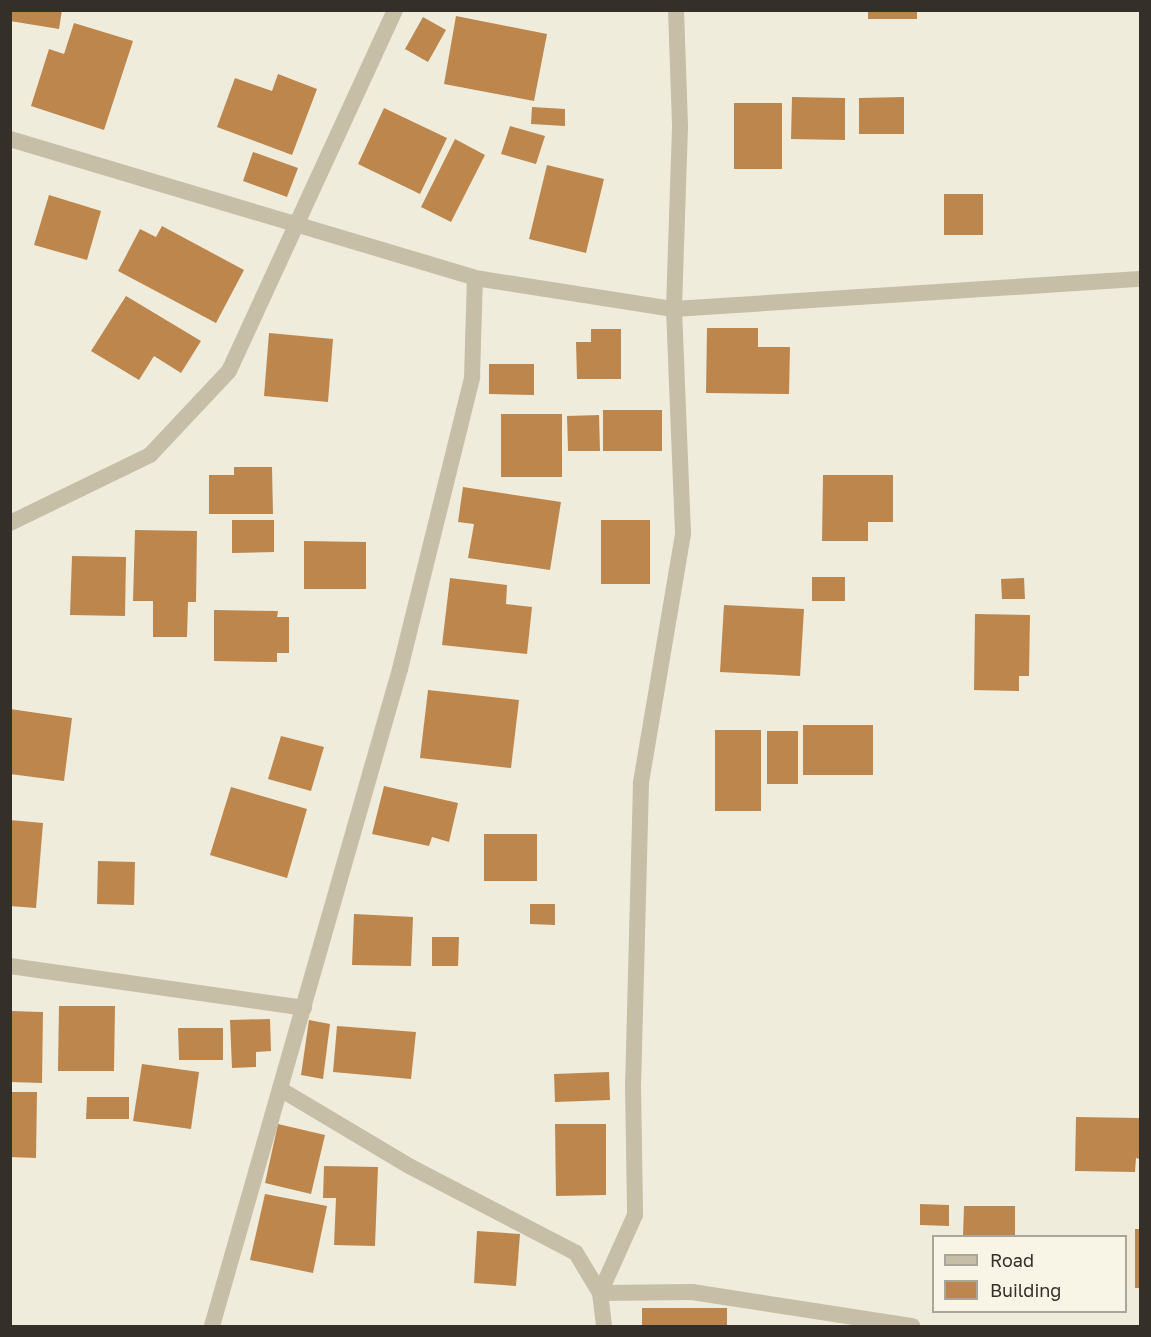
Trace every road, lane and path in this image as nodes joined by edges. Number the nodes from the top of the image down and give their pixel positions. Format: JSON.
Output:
{"nodes":[{"id":1,"x":395,"y":10,"type":"edge"},
{"id":2,"x":676,"y":10,"type":"edge"},
{"id":3,"x":10,"y":139,"type":"edge"},
{"id":4,"x":294,"y":224,"type":"junction"},
{"id":5,"x":475,"y":278,"type":"junction"},
{"id":6,"x":1140,"y":279,"type":"edge"},
{"id":7,"x":674,"y":309,"type":"junction"},
{"id":8,"x":10,"y":523,"type":"edge"},
{"id":9,"x":10,"y":966,"type":"edge"},
{"id":10,"x":303,"y":1008,"type":"junction"},
{"id":11,"x":280,"y":1089,"type":"junction"},
{"id":12,"x":600,"y":1293,"type":"junction"},
{"id":13,"x":212,"y":1326,"type":"edge"},
{"id":14,"x":604,"y":1326,"type":"edge"},
{"id":15,"x":912,"y":1326,"type":"edge"}],
"edges":[{"from":1,"to":4,"type":"street"},
{"from":2,"to":7,"type":"street"},
{"from":3,"to":4,"type":"street"},
{"from":4,"to":5,"type":"street"},
{"from":4,"to":8,"type":"street"},
{"from":5,"to":7,"type":"street"},
{"from":5,"to":10,"type":"street"},
{"from":6,"to":7,"type":"street"},
{"from":7,"to":12,"type":"street"},
{"from":9,"to":10,"type":"street"},
{"from":10,"to":11,"type":"street"},
{"from":11,"to":12,"type":"street"},
{"from":11,"to":13,"type":"street"},
{"from":12,"to":14,"type":"street"},
{"from":12,"to":15,"type":"street"}]}
